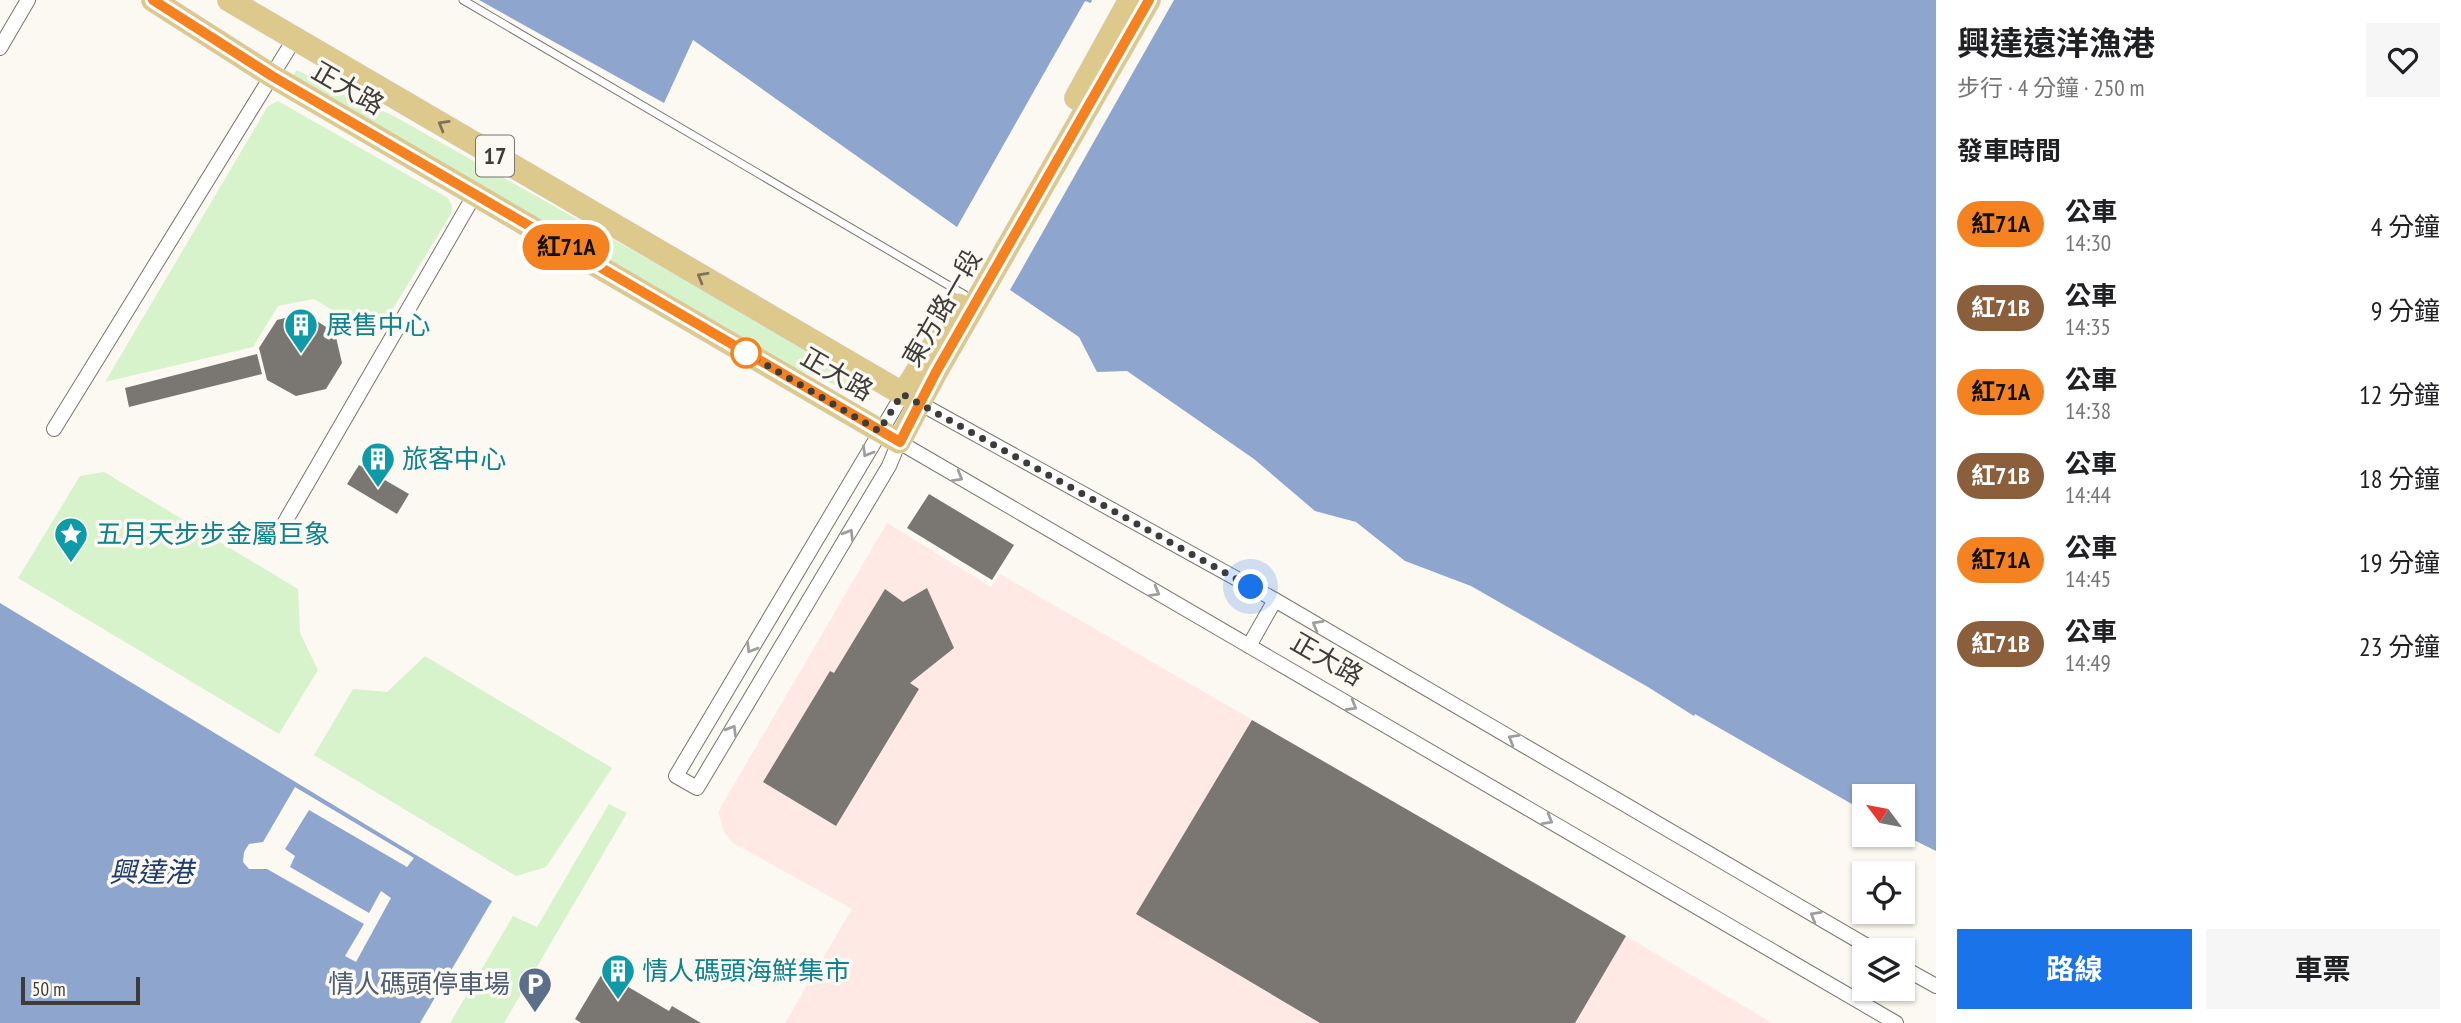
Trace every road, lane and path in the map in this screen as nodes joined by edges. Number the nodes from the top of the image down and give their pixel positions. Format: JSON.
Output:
{"nodes":[{"id":1,"x":28,"y":0,"type":"edge"},
{"id":2,"x":153,"y":0,"type":"edge"},
{"id":3,"x":229,"y":0,"type":"edge"},
{"id":4,"x":463,"y":0,"type":"edge"},
{"id":5,"x":1130,"y":0,"type":"edge"},
{"id":6,"x":1149,"y":0,"type":"edge"},
{"id":7,"x":295,"y":38,"type":"junction"},
{"id":8,"x":0,"y":48,"type":"edge"},
{"id":9,"x":272,"y":76,"type":"junction"},
{"id":10,"x":475,"y":194,"type":"junction"},
{"id":11,"x":965,"y":295,"type":"junction"},
{"id":12,"x":911,"y":399,"type":"junction"},
{"id":13,"x":54,"y":429,"type":"dead end"},
{"id":14,"x":879,"y":431,"type":"junction"},
{"id":15,"x":900,"y":442,"type":"junction"},
{"id":16,"x":278,"y":534,"type":"dead end"},
{"id":17,"x":1275,"y":600,"type":"junction"},
{"id":18,"x":1249,"y":646,"type":"junction"},
{"id":19,"x":1853,"y":938,"type":"edge"},
{"id":20,"x":1915,"y":974,"type":"edge"},
{"id":21,"x":1936,"y":986,"type":"edge"},
{"id":22,"x":1896,"y":1023,"type":"edge"}],
"edges":[{"from":1,"to":8,"type":"street"},
{"from":2,"to":9,"type":"main road","name":"正大路","number":"17"},
{"from":3,"to":7,"type":"main road","name":"正大路","number":"17"},
{"from":4,"to":11,"type":"lane"},
{"from":5,"to":11,"type":"main road","name":"東方路一段"},
{"from":6,"to":12,"type":"main road","name":"東方路一段"},
{"from":7,"to":9,"type":"street"},
{"from":12,"to":7,"type":"main road","name":"正大路","number":"17","one_way":true},
{"from":9,"to":10,"type":"main road","name":"正大路","number":"17"},
{"from":9,"to":13,"type":"street"},
{"from":10,"to":14,"type":"main road","name":"正大路","number":"17"},
{"from":10,"to":16,"type":"street"},
{"from":11,"to":12,"type":"main road","name":"東方路一段"},
{"from":12,"to":14,"type":"street","name":"東方路一段"},
{"from":12,"to":15,"type":"main road","name":"東方路一段"},
{"from":12,"to":17,"type":"street","name":"正大路"},
{"from":14,"to":15,"type":"main road","name":"正大路","number":"17"},
{"from":14,"to":15,"type":"street","name":"東方路一段","one_way":true},
{"from":15,"to":18,"type":"street","name":"正大路","one_way":true},
{"from":17,"to":18,"type":"street"},
{"from":19,"to":17,"type":"street","name":"正大路","one_way":true},
{"from":18,"to":22,"type":"street","name":"正大路","one_way":true},
{"from":20,"to":21,"type":"street"}]}
